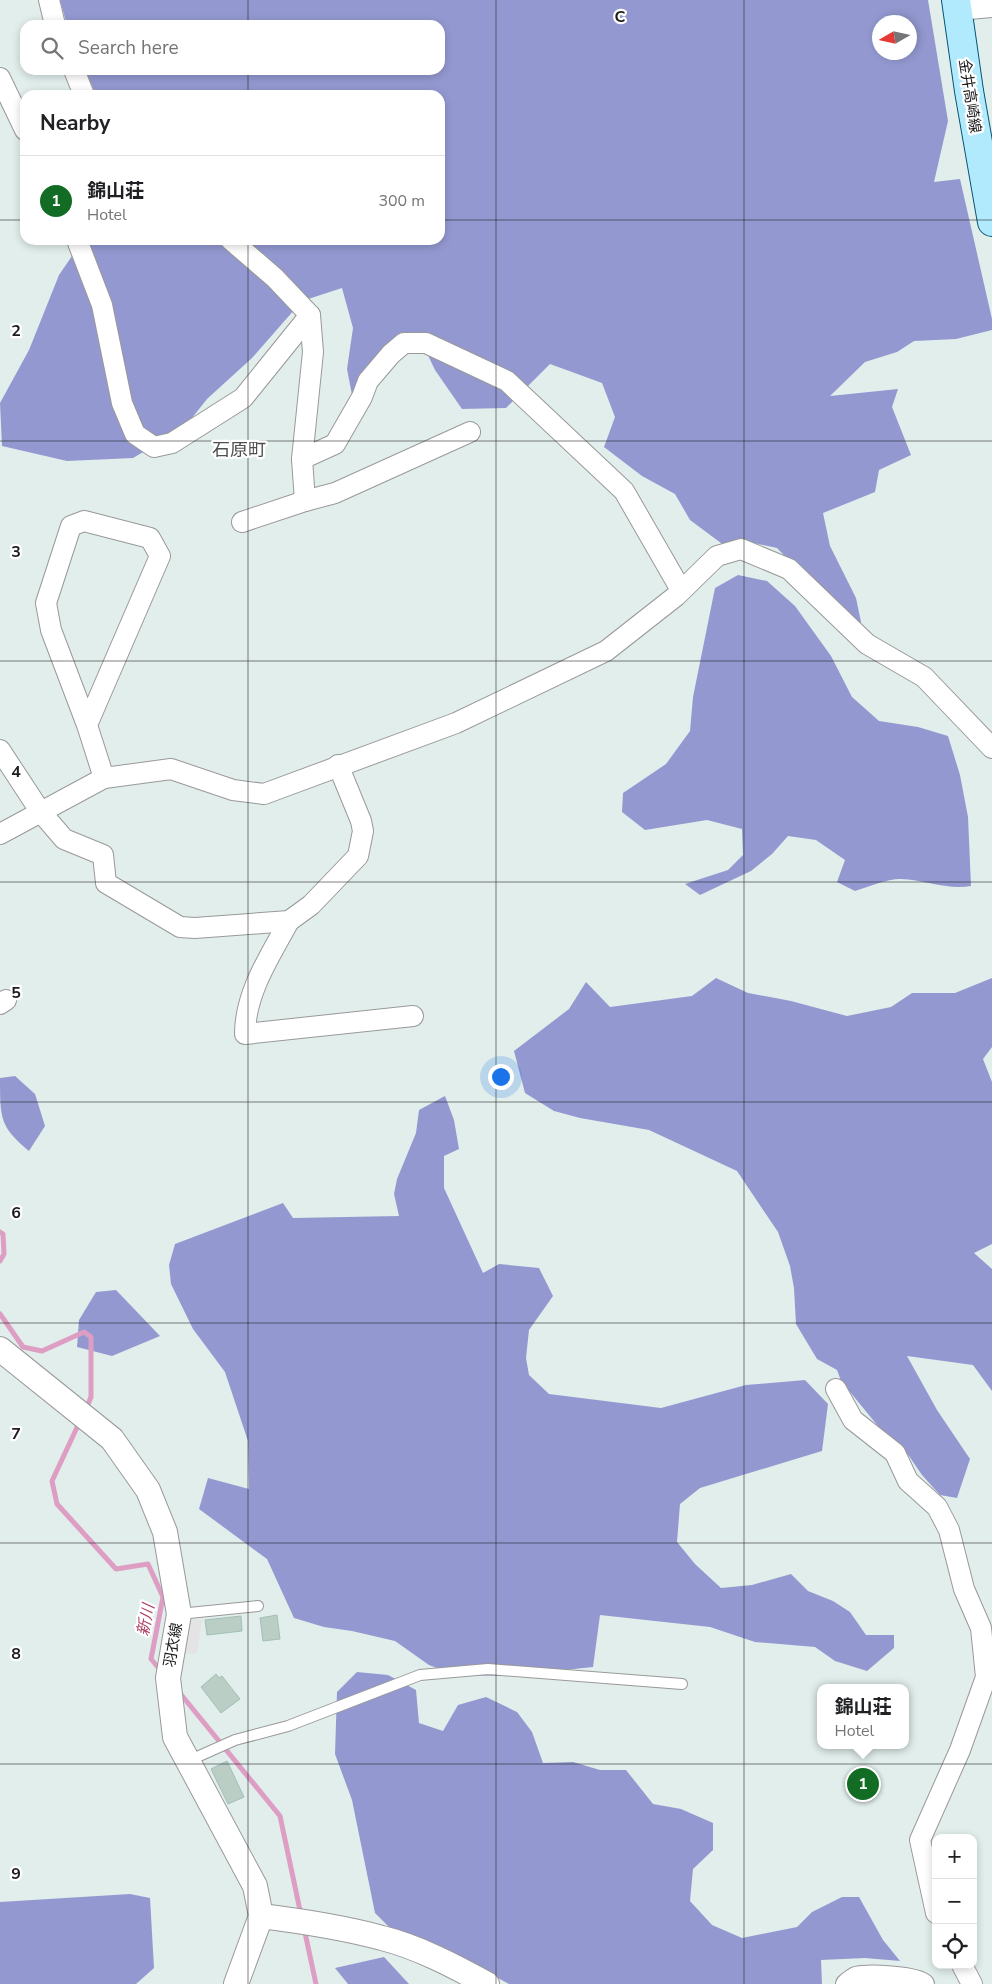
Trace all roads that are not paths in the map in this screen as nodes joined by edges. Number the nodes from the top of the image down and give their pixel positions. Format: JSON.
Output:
{"nodes":[{"id":1,"x":49,"y":0,"type":"edge"},
{"id":2,"x":957,"y":5,"type":"edge"},
{"id":3,"x":992,"y":7,"type":"edge"},
{"id":4,"x":54,"y":20,"type":"edge"},
{"id":5,"x":76,"y":75,"type":"edge"},
{"id":6,"x":0,"y":78,"type":"edge"},
{"id":7,"x":82,"y":90,"type":"edge"},
{"id":8,"x":20,"y":120,"type":"edge"},
{"id":9,"x":992,"y":222,"type":"edge"},
{"id":10,"x":78,"y":245,"type":"edge"},
{"id":11,"x":237,"y":245,"type":"edge"},
{"id":12,"x":310,"y":314,"type":"junction"},
{"id":13,"x":470,"y":432,"type":"dead end"},
{"id":14,"x":302,"y":459,"type":"junction"},
{"id":15,"x":305,"y":502,"type":"junction"},
{"id":16,"x":242,"y":522,"type":"dead end"},
{"id":17,"x":681,"y":590,"type":"junction"},
{"id":18,"x":87,"y":724,"type":"junction"},
{"id":19,"x":992,"y":748,"type":"edge"},
{"id":20,"x":0,"y":750,"type":"edge"},
{"id":21,"x":338,"y":765,"type":"junction"},
{"id":22,"x":104,"y":778,"type":"junction"},
{"id":23,"x":40,"y":811,"type":"junction"},
{"id":24,"x":0,"y":834,"type":"edge"},
{"id":25,"x":289,"y":921,"type":"junction"},
{"id":26,"x":413,"y":1016,"type":"dead end"},
{"id":27,"x":0,"y":1349,"type":"edge"},
{"id":28,"x":836,"y":1389,"type":"dead end"},
{"id":29,"x":258,"y":1606,"type":"dead end"},
{"id":30,"x":179,"y":1614,"type":"junction"},
{"id":31,"x":682,"y":1684,"type":"dead end"},
{"id":32,"x":198,"y":1756,"type":"junction"},
{"id":33,"x":932,"y":1895,"type":"edge"},
{"id":34,"x":260,"y":1916,"type":"junction"},
{"id":35,"x":964,"y":1969,"type":"edge"},
{"id":36,"x":236,"y":1984,"type":"edge"},
{"id":37,"x":488,"y":1984,"type":"edge"},
{"id":38,"x":846,"y":1984,"type":"edge"},
{"id":39,"x":924,"y":1984,"type":"edge"},
{"id":40,"x":972,"y":1984,"type":"edge"}],
"edges":[{"from":1,"to":4,"type":"street"},
{"from":2,"to":3,"type":"street"},
{"from":2,"to":9,"type":"main road","name":"金井高崎線"},
{"from":5,"to":7,"type":"street"},
{"from":6,"to":8,"type":"street"},
{"from":10,"to":12,"type":"street"},
{"from":11,"to":12,"type":"street"},
{"from":12,"to":14,"type":"street"},
{"from":13,"to":15,"type":"street"},
{"from":14,"to":15,"type":"street"},
{"from":14,"to":17,"type":"street"},
{"from":15,"to":16,"type":"street"},
{"from":17,"to":19,"type":"street"},
{"from":17,"to":21,"type":"street"},
{"from":18,"to":18,"type":"street"},
{"from":18,"to":22,"type":"street"},
{"from":20,"to":23,"type":"street"},
{"from":21,"to":22,"type":"street"},
{"from":21,"to":25,"type":"street"},
{"from":22,"to":23,"type":"street"},
{"from":23,"to":24,"type":"street"},
{"from":23,"to":25,"type":"street"},
{"from":25,"to":26,"type":"street"},
{"from":27,"to":30,"type":"street","name":"羽衣線"},
{"from":28,"to":33,"type":"street"},
{"from":29,"to":30,"type":"lane"},
{"from":30,"to":32,"type":"street","name":"羽衣線"},
{"from":31,"to":32,"type":"lane"},
{"from":32,"to":34,"type":"street","name":"羽衣線"},
{"from":34,"to":36,"type":"street","name":"羽衣線"},
{"from":34,"to":37,"type":"street"},
{"from":35,"to":40,"type":"street"},
{"from":38,"to":39,"type":"street"}]}
